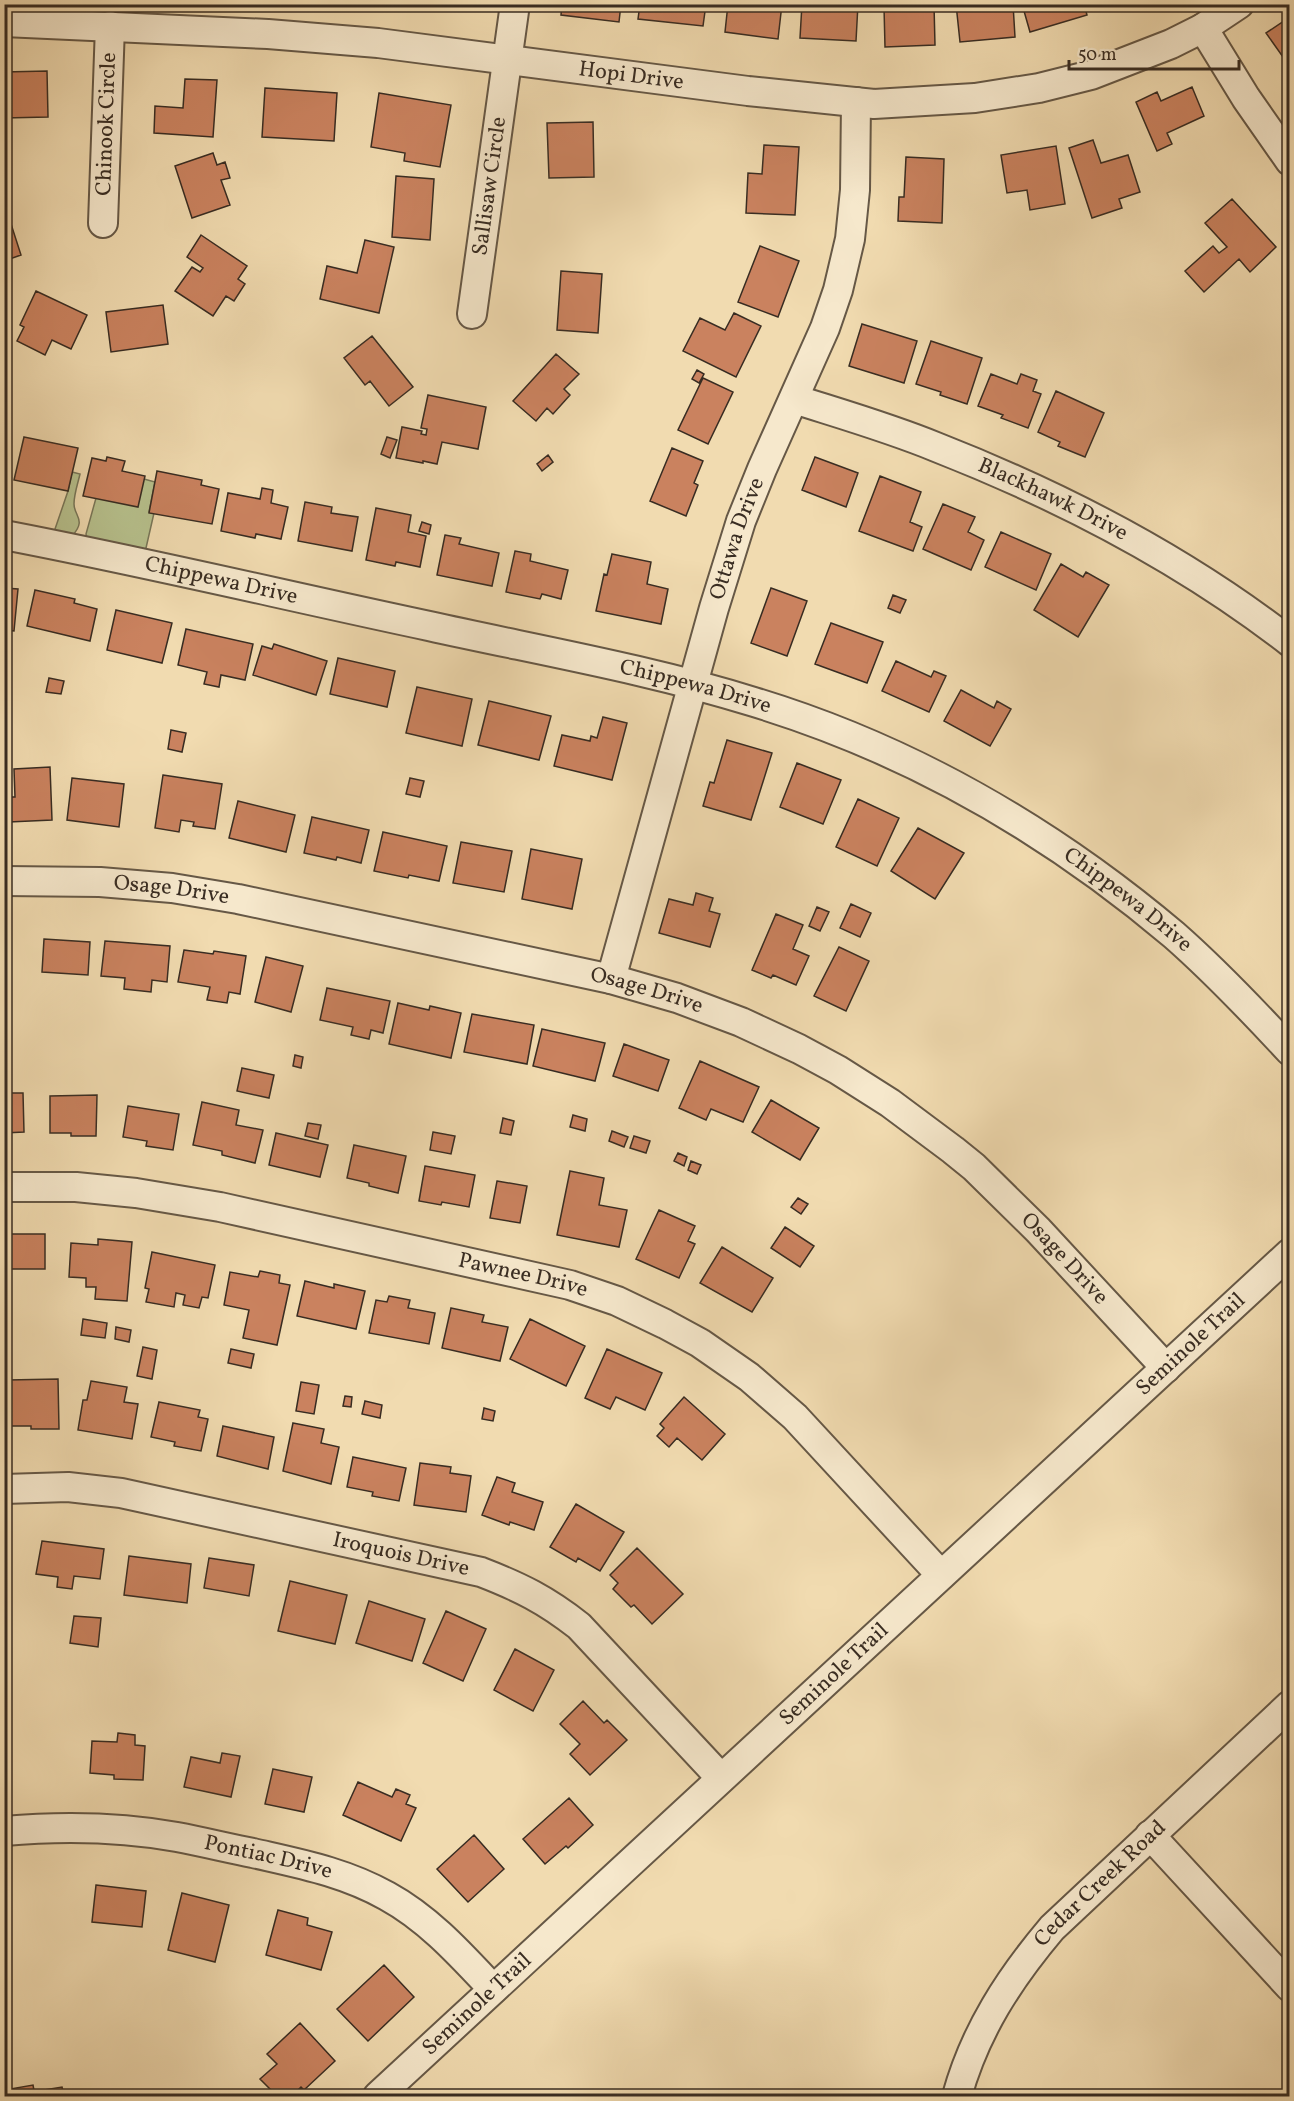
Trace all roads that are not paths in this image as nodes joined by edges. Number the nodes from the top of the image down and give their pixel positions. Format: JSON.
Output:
{"nodes":[{"id":1,"x":515,"y":4,"type":"edge"},
{"id":2,"x":1239,"y":4,"type":"edge"},
{"id":3,"x":4,"y":22,"type":"edge"},
{"id":4,"x":110,"y":26,"type":"junction"},
{"id":5,"x":1203,"y":28,"type":"junction"},
{"id":6,"x":507,"y":59,"type":"junction"},
{"id":7,"x":856,"y":102,"type":"junction"},
{"id":8,"x":1290,"y":161,"type":"edge"},
{"id":9,"x":103,"y":223,"type":"dead end"},
{"id":10,"x":472,"y":314,"type":"dead end"},
{"id":11,"x":794,"y":399,"type":"junction"},
{"id":12,"x":4,"y":535,"type":"edge"},
{"id":13,"x":1290,"y":642,"type":"edge"},
{"id":14,"x":692,"y":686,"type":"junction"},
{"id":15,"x":4,"y":881,"type":"edge"},
{"id":16,"x":611,"y":979,"type":"junction"},
{"id":17,"x":1290,"y":1051,"type":"edge"},
{"id":18,"x":4,"y":1187,"type":"edge"},
{"id":19,"x":1290,"y":1253,"type":"edge"},
{"id":20,"x":1166,"y":1368,"type":"junction"},
{"id":21,"x":4,"y":1489,"type":"edge"},
{"id":22,"x":941,"y":1575,"type":"junction"},
{"id":23,"x":1290,"y":1705,"type":"edge"},
{"id":24,"x":721,"y":1779,"type":"junction"},
{"id":25,"x":4,"y":1830,"type":"edge"},
{"id":26,"x":1150,"y":1835,"type":"junction"},
{"id":27,"x":1290,"y":1987,"type":"edge"},
{"id":28,"x":494,"y":1989,"type":"junction"},
{"id":29,"x":378,"y":2097,"type":"edge"},
{"id":30,"x":957,"y":2097,"type":"edge"}],
"edges":[{"from":1,"to":6,"type":"street","name":"Sallisaw Circle"},
{"from":2,"to":5,"type":"street","name":"Hopi Drive"},
{"from":3,"to":4,"type":"street","name":"Hopi Drive"},
{"from":4,"to":6,"type":"street","name":"Hopi Drive"},
{"from":4,"to":9,"type":"street","name":"Chinook Circle"},
{"from":5,"to":7,"type":"street","name":"Hopi Drive"},
{"from":5,"to":8,"type":"street"},
{"from":6,"to":7,"type":"street","name":"Hopi Drive"},
{"from":6,"to":10,"type":"street","name":"Sallisaw Circle"},
{"from":7,"to":11,"type":"street","name":"Ottawa Drive"},
{"from":11,"to":13,"type":"street","name":"Blackhawk Drive"},
{"from":11,"to":14,"type":"street","name":"Ottawa Drive"},
{"from":12,"to":14,"type":"street","name":"Chippewa Drive"},
{"from":14,"to":16,"type":"street","name":"Ottawa Drive"},
{"from":14,"to":17,"type":"street","name":"Chippewa Drive"},
{"from":15,"to":16,"type":"street","name":"Osage Drive"},
{"from":16,"to":20,"type":"street","name":"Osage Drive"},
{"from":18,"to":22,"type":"street","name":"Pawnee Drive"},
{"from":19,"to":20,"type":"street","name":"Seminole Trail"},
{"from":20,"to":22,"type":"street","name":"Seminole Trail"},
{"from":21,"to":24,"type":"street","name":"Iroquois Drive"},
{"from":22,"to":24,"type":"street","name":"Seminole Trail"},
{"from":23,"to":26,"type":"street","name":"Cedar Creek Road"},
{"from":24,"to":28,"type":"street","name":"Seminole Trail"},
{"from":25,"to":28,"type":"street","name":"Pontiac Drive"},
{"from":26,"to":27,"type":"street"},
{"from":26,"to":30,"type":"street","name":"Cedar Creek Road"},
{"from":28,"to":29,"type":"street","name":"Seminole Trail"}]}
